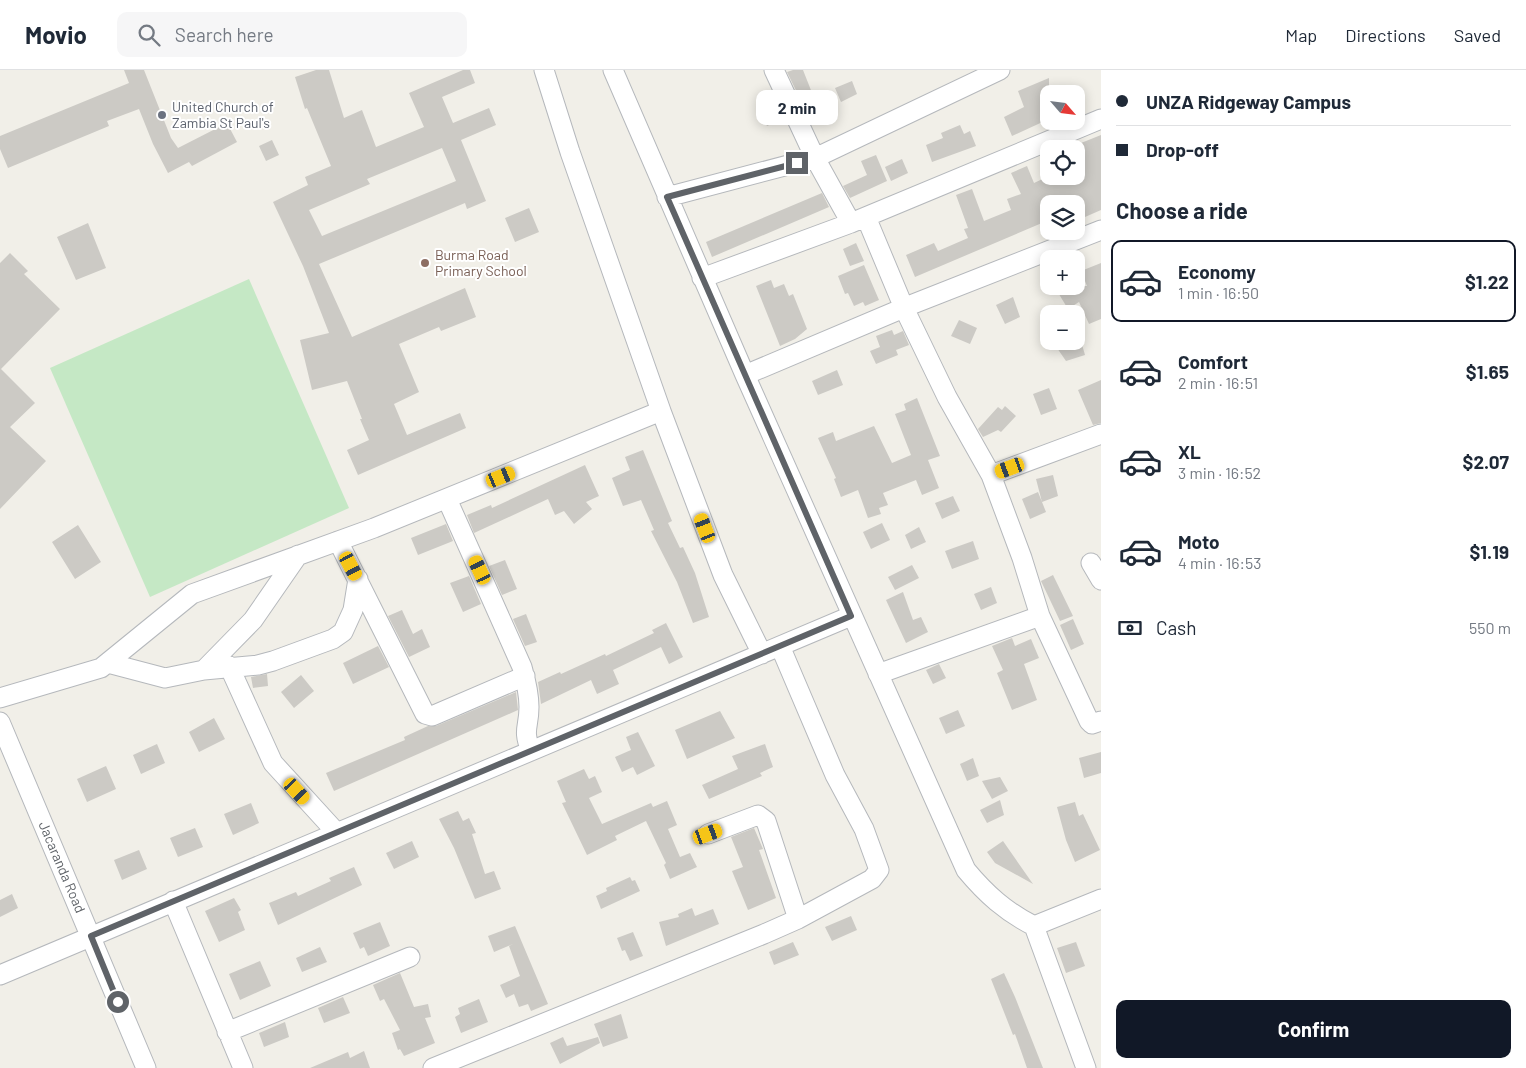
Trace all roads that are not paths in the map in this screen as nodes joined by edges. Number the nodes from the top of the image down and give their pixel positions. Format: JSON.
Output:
{"nodes":[{"id":1,"x":544,"y":70,"type":"edge"},
{"id":2,"x":613,"y":70,"type":"edge"},
{"id":3,"x":774,"y":70,"type":"edge"},
{"id":4,"x":1000,"y":70,"type":"edge"},
{"id":5,"x":1101,"y":119,"type":"edge"},
{"id":6,"x":815,"y":158,"type":"junction"},
{"id":7,"x":667,"y":197,"type":"junction"},
{"id":8,"x":859,"y":220,"type":"junction"},
{"id":9,"x":1101,"y":230,"type":"edge"},
{"id":10,"x":702,"y":278,"type":"junction"},
{"id":11,"x":904,"y":308,"type":"junction"},
{"id":12,"x":745,"y":375,"type":"junction"},
{"id":13,"x":662,"y":411,"type":"junction"},
{"id":14,"x":1101,"y":434,"type":"edge"},
{"id":15,"x":991,"y":475,"type":"junction"},
{"id":16,"x":447,"y":500,"type":"junction"},
{"id":17,"x":338,"y":542,"type":"junction"},
{"id":18,"x":298,"y":556,"type":"junction"},
{"id":19,"x":1091,"y":563,"type":"dead end"},
{"id":20,"x":358,"y":579,"type":"junction"},
{"id":21,"x":1101,"y":580,"type":"edge"},
{"id":22,"x":851,"y":616,"type":"junction"},
{"id":23,"x":1040,"y":616,"type":"junction"},
{"id":24,"x":780,"y":646,"type":"junction"},
{"id":25,"x":762,"y":654,"type":"junction"},
{"id":26,"x":108,"y":664,"type":"junction"},
{"id":27,"x":229,"y":666,"type":"junction"},
{"id":28,"x":204,"y":670,"type":"junction"},
{"id":29,"x":878,"y":674,"type":"junction"},
{"id":30,"x":525,"y":676,"type":"junction"},
{"id":31,"x":0,"y":698,"type":"edge"},
{"id":32,"x":1101,"y":721,"type":"edge"},
{"id":33,"x":2,"y":731,"type":"edge"},
{"id":34,"x":531,"y":751,"type":"junction"},
{"id":35,"x":336,"y":832,"type":"junction"},
{"id":36,"x":708,"y":834,"type":"dead end"},
{"id":37,"x":1101,"y":899,"type":"edge"},
{"id":38,"x":173,"y":901,"type":"junction"},
{"id":39,"x":798,"y":919,"type":"junction"},
{"id":40,"x":1034,"y":926,"type":"junction"},
{"id":41,"x":91,"y":936,"type":"junction"},
{"id":42,"x":410,"y":957,"type":"dead end"},
{"id":43,"x":0,"y":974,"type":"edge"},
{"id":44,"x":227,"y":1032,"type":"junction"},
{"id":45,"x":146,"y":1068,"type":"edge"},
{"id":46,"x":243,"y":1068,"type":"edge"},
{"id":47,"x":433,"y":1068,"type":"edge"},
{"id":48,"x":1086,"y":1068,"type":"edge"}],
"edges":[{"from":1,"to":13,"type":"street"},
{"from":2,"to":7,"type":"street"},
{"from":3,"to":6,"type":"street"},
{"from":4,"to":6,"type":"street"},
{"from":5,"to":8,"type":"street"},
{"from":6,"to":7,"type":"street"},
{"from":6,"to":8,"type":"street"},
{"from":7,"to":10,"type":"street"},
{"from":8,"to":10,"type":"street"},
{"from":8,"to":11,"type":"street"},
{"from":9,"to":11,"type":"street"},
{"from":10,"to":12,"type":"street"},
{"from":11,"to":12,"type":"street"},
{"from":11,"to":15,"type":"street"},
{"from":12,"to":22,"type":"street"},
{"from":13,"to":16,"type":"street"},
{"from":13,"to":25,"type":"street"},
{"from":14,"to":15,"type":"street"},
{"from":15,"to":23,"type":"street"},
{"from":16,"to":17,"type":"street"},
{"from":16,"to":30,"type":"street"},
{"from":17,"to":18,"type":"street"},
{"from":17,"to":20,"type":"street"},
{"from":18,"to":26,"type":"street"},
{"from":18,"to":28,"type":"street"},
{"from":19,"to":21,"type":"street"},
{"from":20,"to":27,"type":"street"},
{"from":20,"to":30,"type":"street"},
{"from":22,"to":24,"type":"street"},
{"from":22,"to":29,"type":"street"},
{"from":23,"to":29,"type":"street"},
{"from":23,"to":32,"type":"street"},
{"from":24,"to":25,"type":"street"},
{"from":24,"to":39,"type":"street"},
{"from":25,"to":34,"type":"street"},
{"from":26,"to":28,"type":"street"},
{"from":26,"to":31,"type":"street"},
{"from":27,"to":28,"type":"street"},
{"from":27,"to":35,"type":"street"},
{"from":29,"to":40,"type":"street"},
{"from":30,"to":34,"type":"street"},
{"from":33,"to":41,"type":"street","name":"Jacaranda Road"},
{"from":34,"to":35,"type":"street"},
{"from":35,"to":38,"type":"street"},
{"from":36,"to":39,"type":"street"},
{"from":37,"to":40,"type":"street"},
{"from":38,"to":41,"type":"street"},
{"from":38,"to":44,"type":"street"},
{"from":39,"to":47,"type":"street"},
{"from":40,"to":48,"type":"street"},
{"from":41,"to":43,"type":"street"},
{"from":41,"to":45,"type":"street","name":"Jacaranda Road"},
{"from":42,"to":44,"type":"street"},
{"from":44,"to":46,"type":"street"}]}
